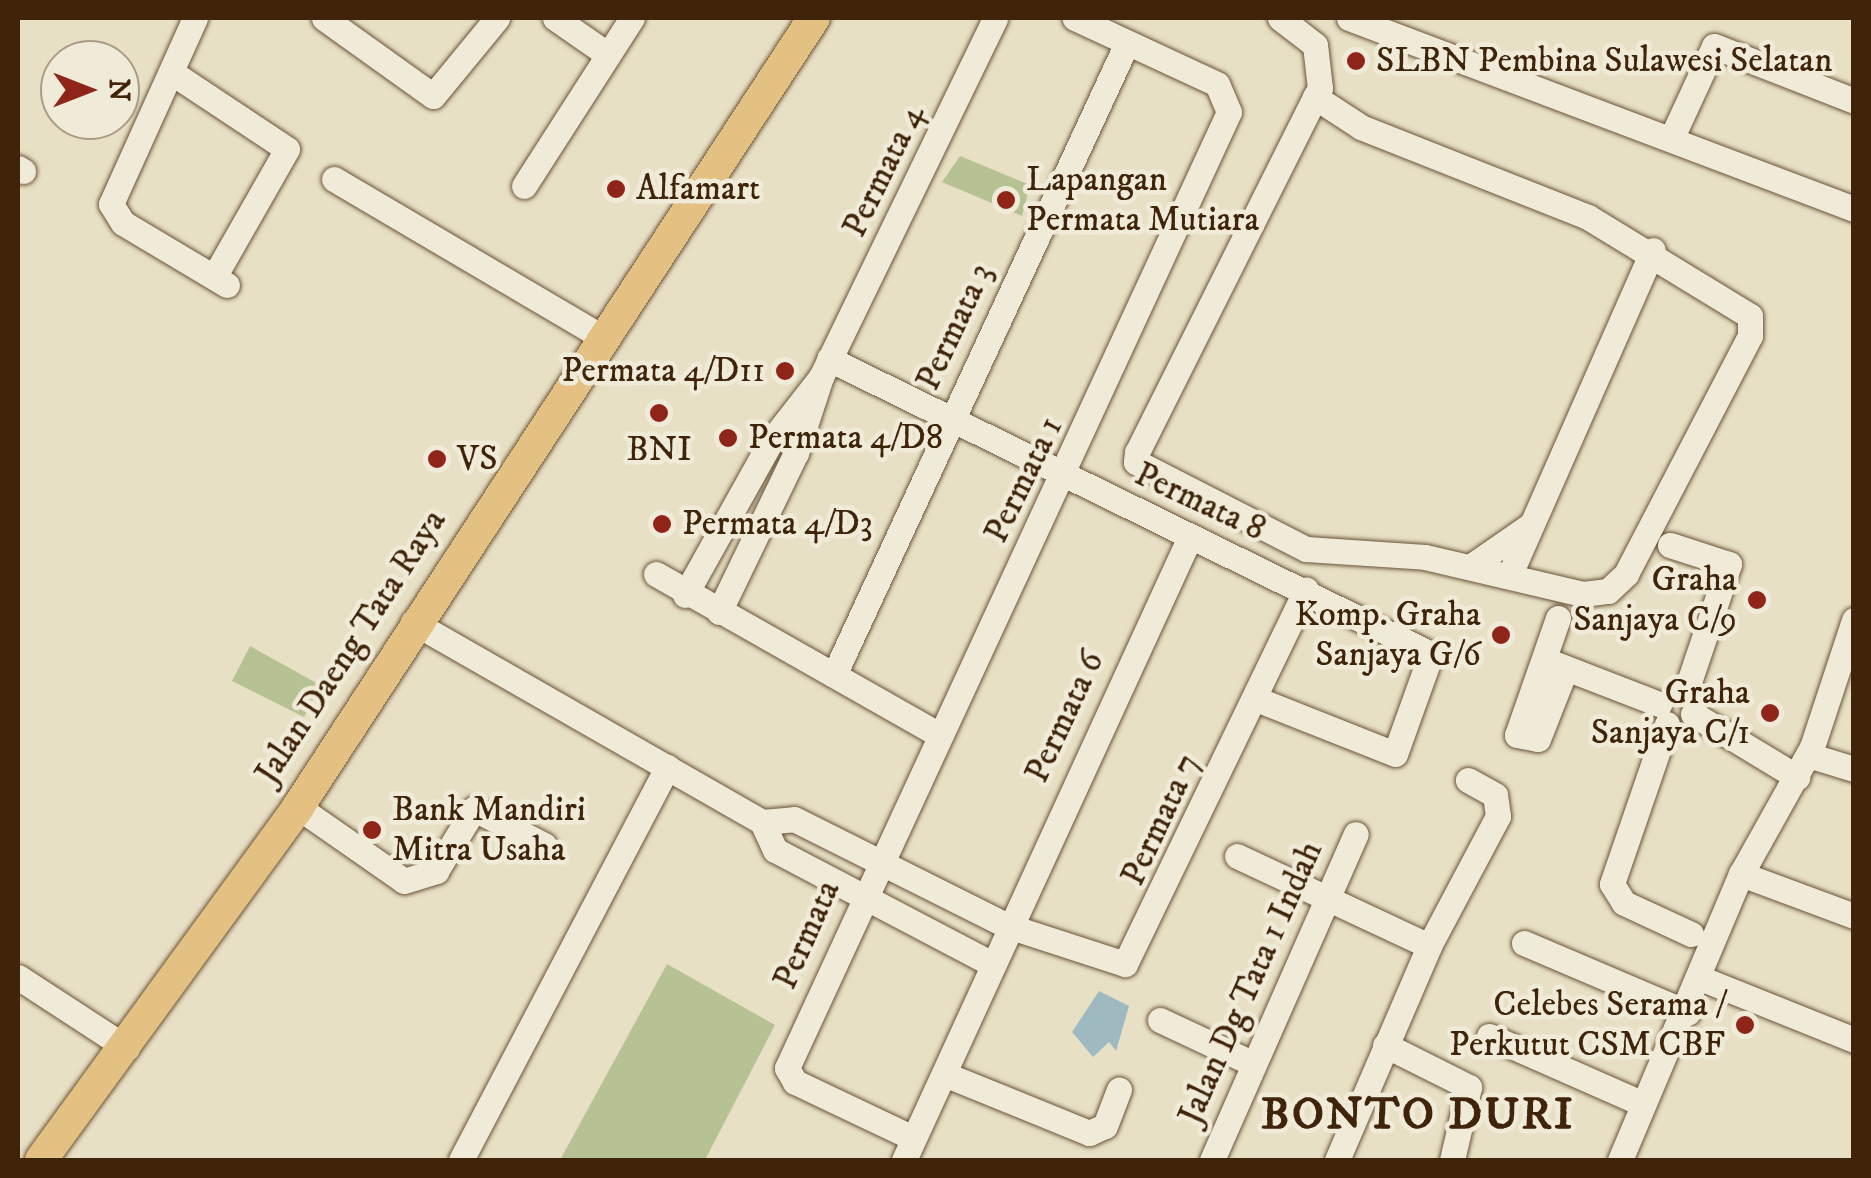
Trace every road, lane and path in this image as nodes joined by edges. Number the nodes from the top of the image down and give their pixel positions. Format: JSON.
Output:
{"nodes":[{"id":1,"x":195,"y":18,"type":"edge"},
{"id":2,"x":324,"y":18,"type":"edge"},
{"id":3,"x":497,"y":18,"type":"edge"},
{"id":4,"x":555,"y":18,"type":"edge"},
{"id":5,"x":632,"y":18,"type":"edge"},
{"id":6,"x":814,"y":18,"type":"edge"},
{"id":7,"x":995,"y":18,"type":"edge"},
{"id":8,"x":1075,"y":18,"type":"edge"},
{"id":9,"x":1280,"y":18,"type":"edge"},
{"id":10,"x":1349,"y":18,"type":"edge"},
{"id":11,"x":1127,"y":42,"type":"junction"},
{"id":12,"x":607,"y":54,"type":"junction"},
{"id":13,"x":170,"y":72,"type":"junction"},
{"id":14,"x":1316,"y":96,"type":"junction"},
{"id":15,"x":1854,"y":101,"type":"edge"},
{"id":16,"x":1672,"y":137,"type":"junction"},
{"id":17,"x":334,"y":179,"type":"dead end"},
{"id":18,"x":524,"y":186,"type":"dead end"},
{"id":19,"x":1854,"y":209,"type":"edge"},
{"id":20,"x":1652,"y":250,"type":"junction"},
{"id":21,"x":602,"y":337,"type":"junction"},
{"id":22,"x":827,"y":363,"type":"junction"},
{"id":23,"x":949,"y":423,"type":"junction"},
{"id":24,"x":1066,"y":477,"type":"junction"},
{"id":25,"x":1532,"y":524,"type":"junction"},
{"id":26,"x":1189,"y":539,"type":"junction"},
{"id":27,"x":1670,"y":545,"type":"dead end"},
{"id":28,"x":1470,"y":567,"type":"junction"},
{"id":29,"x":656,"y":574,"type":"dead end"},
{"id":30,"x":1510,"y":574,"type":"junction"},
{"id":31,"x":1306,"y":589,"type":"junction"},
{"id":32,"x":685,"y":595,"type":"junction"},
{"id":33,"x":720,"y":612,"type":"junction"},
{"id":34,"x":1558,"y":618,"type":"dead end"},
{"id":35,"x":1854,"y":620,"type":"edge"},
{"id":36,"x":412,"y":622,"type":"junction"},
{"id":37,"x":834,"y":675,"type":"junction"},
{"id":38,"x":1256,"y":699,"type":"junction"},
{"id":39,"x":1689,"y":704,"type":"junction"},
{"id":40,"x":1663,"y":714,"type":"junction"},
{"id":41,"x":939,"y":735,"type":"junction"},
{"id":42,"x":1806,"y":760,"type":"junction"},
{"id":43,"x":1846,"y":765,"type":"edge"},
{"id":44,"x":667,"y":767,"type":"junction"},
{"id":45,"x":1468,"y":780,"type":"dead end"},
{"id":46,"x":298,"y":806,"type":"junction"},
{"id":47,"x":762,"y":822,"type":"junction"},
{"id":48,"x":1356,"y":834,"type":"dead end"},
{"id":49,"x":544,"y":845,"type":"dead end"},
{"id":50,"x":1237,"y":856,"type":"dead end"},
{"id":51,"x":878,"y":864,"type":"junction"},
{"id":52,"x":1741,"y":874,"type":"junction"},
{"id":53,"x":1321,"y":896,"type":"junction"},
{"id":54,"x":861,"y":897,"type":"junction"},
{"id":55,"x":1854,"y":916,"type":"edge"},
{"id":56,"x":1008,"y":926,"type":"junction"},
{"id":57,"x":1691,"y":934,"type":"dead end"},
{"id":58,"x":1524,"y":943,"type":"dead end"},
{"id":59,"x":1429,"y":946,"type":"junction"},
{"id":60,"x":992,"y":964,"type":"junction"},
{"id":61,"x":18,"y":976,"type":"edge"},
{"id":62,"x":1700,"y":978,"type":"junction"},
{"id":63,"x":1688,"y":1013,"type":"junction"},
{"id":64,"x":1160,"y":1020,"type":"dead end"},
{"id":65,"x":1488,"y":1036,"type":"dead end"},
{"id":66,"x":1854,"y":1040,"type":"edge"},
{"id":67,"x":1385,"y":1045,"type":"junction"},
{"id":68,"x":127,"y":1048,"type":"junction"},
{"id":69,"x":1252,"y":1063,"type":"junction"},
{"id":70,"x":944,"y":1074,"type":"junction"},
{"id":71,"x":1119,"y":1090,"type":"dead end"},
{"id":72,"x":1643,"y":1104,"type":"junction"},
{"id":73,"x":908,"y":1149,"type":"edge"},
{"id":74,"x":41,"y":1160,"type":"edge"},
{"id":75,"x":461,"y":1160,"type":"edge"},
{"id":76,"x":1212,"y":1160,"type":"edge"},
{"id":77,"x":1337,"y":1160,"type":"edge"},
{"id":78,"x":1452,"y":1160,"type":"edge"},
{"id":79,"x":1620,"y":1160,"type":"edge"}],
"edges":[{"from":1,"to":13,"type":"street"},
{"from":2,"to":3,"type":"street"},
{"from":4,"to":12,"type":"street"},
{"from":5,"to":12,"type":"street"},
{"from":6,"to":21,"type":"main road","name":"Jalan Daeng Tata Raya"},
{"from":7,"to":22,"type":"street","name":"Permata 4"},
{"from":8,"to":11,"type":"street"},
{"from":9,"to":14,"type":"street"},
{"from":10,"to":16,"type":"street"},
{"from":11,"to":23,"type":"street","name":"Permata 3"},
{"from":11,"to":24,"type":"street","name":"Permata 1"},
{"from":12,"to":18,"type":"street"},
{"from":13,"to":13,"type":"street"},
{"from":14,"to":20,"type":"street"},
{"from":14,"to":28,"type":"street"},
{"from":15,"to":16,"type":"street"},
{"from":16,"to":19,"type":"street"},
{"from":17,"to":21,"type":"street"},
{"from":20,"to":25,"type":"street"},
{"from":20,"to":30,"type":"street"},
{"from":21,"to":36,"type":"main road","name":"Jalan Daeng Tata Raya"},
{"from":22,"to":23,"type":"street"},
{"from":22,"to":32,"type":"street"},
{"from":22,"to":33,"type":"street"},
{"from":23,"to":24,"type":"street"},
{"from":23,"to":37,"type":"street"},
{"from":24,"to":26,"type":"street","name":"Permata 8"},
{"from":24,"to":41,"type":"street","name":"Permata 1"},
{"from":25,"to":28,"type":"street"},
{"from":25,"to":30,"type":"street"},
{"from":26,"to":31,"type":"street","name":"Permata 8"},
{"from":26,"to":56,"type":"street","name":"Permata 6"},
{"from":27,"to":39,"type":"street"},
{"from":28,"to":30,"type":"street"},
{"from":29,"to":32,"type":"street"},
{"from":31,"to":38,"type":"street","name":"Permata 7"},
{"from":31,"to":38,"type":"street","name":"Permata 8"},
{"from":32,"to":33,"type":"street"},
{"from":33,"to":37,"type":"street"},
{"from":34,"to":40,"type":"street"},
{"from":35,"to":42,"type":"street"},
{"from":36,"to":44,"type":"street"},
{"from":36,"to":46,"type":"main road","name":"Jalan Daeng Tata Raya"},
{"from":37,"to":41,"type":"street"},
{"from":38,"to":56,"type":"street","name":"Permata 7"},
{"from":39,"to":40,"type":"street"},
{"from":39,"to":42,"type":"street"},
{"from":40,"to":57,"type":"street"},
{"from":41,"to":51,"type":"street","name":"Permata 1"},
{"from":42,"to":43,"type":"street"},
{"from":42,"to":52,"type":"street"},
{"from":44,"to":47,"type":"street"},
{"from":44,"to":75,"type":"street"},
{"from":45,"to":59,"type":"street"},
{"from":46,"to":49,"type":"street"},
{"from":46,"to":68,"type":"main road","name":"Jalan Daeng Tata Raya"},
{"from":47,"to":51,"type":"street"},
{"from":47,"to":54,"type":"street"},
{"from":48,"to":53,"type":"street","name":"Jalan Dg Tata 1 Indah"},
{"from":50,"to":53,"type":"street"},
{"from":51,"to":54,"type":"street","name":"Permata"},
{"from":51,"to":56,"type":"street","name":"Permata"},
{"from":52,"to":55,"type":"street"},
{"from":52,"to":62,"type":"street"},
{"from":53,"to":59,"type":"street"},
{"from":53,"to":69,"type":"street","name":"Jalan Dg Tata 1 Indah"},
{"from":54,"to":60,"type":"street"},
{"from":54,"to":73,"type":"street","name":"Permata"},
{"from":56,"to":60,"type":"street"},
{"from":58,"to":63,"type":"street"},
{"from":59,"to":67,"type":"street"},
{"from":60,"to":70,"type":"street"},
{"from":61,"to":68,"type":"street"},
{"from":62,"to":63,"type":"street"},
{"from":62,"to":66,"type":"street"},
{"from":63,"to":72,"type":"street"},
{"from":64,"to":69,"type":"street"},
{"from":65,"to":72,"type":"street"},
{"from":67,"to":77,"type":"street"},
{"from":67,"to":78,"type":"street"},
{"from":68,"to":74,"type":"main road","name":"Jalan Daeng Tata Raya"},
{"from":69,"to":76,"type":"street","name":"Jalan Dg Tata 1 Indah"},
{"from":70,"to":71,"type":"street"},
{"from":70,"to":73,"type":"street"},
{"from":72,"to":79,"type":"street"}]}
